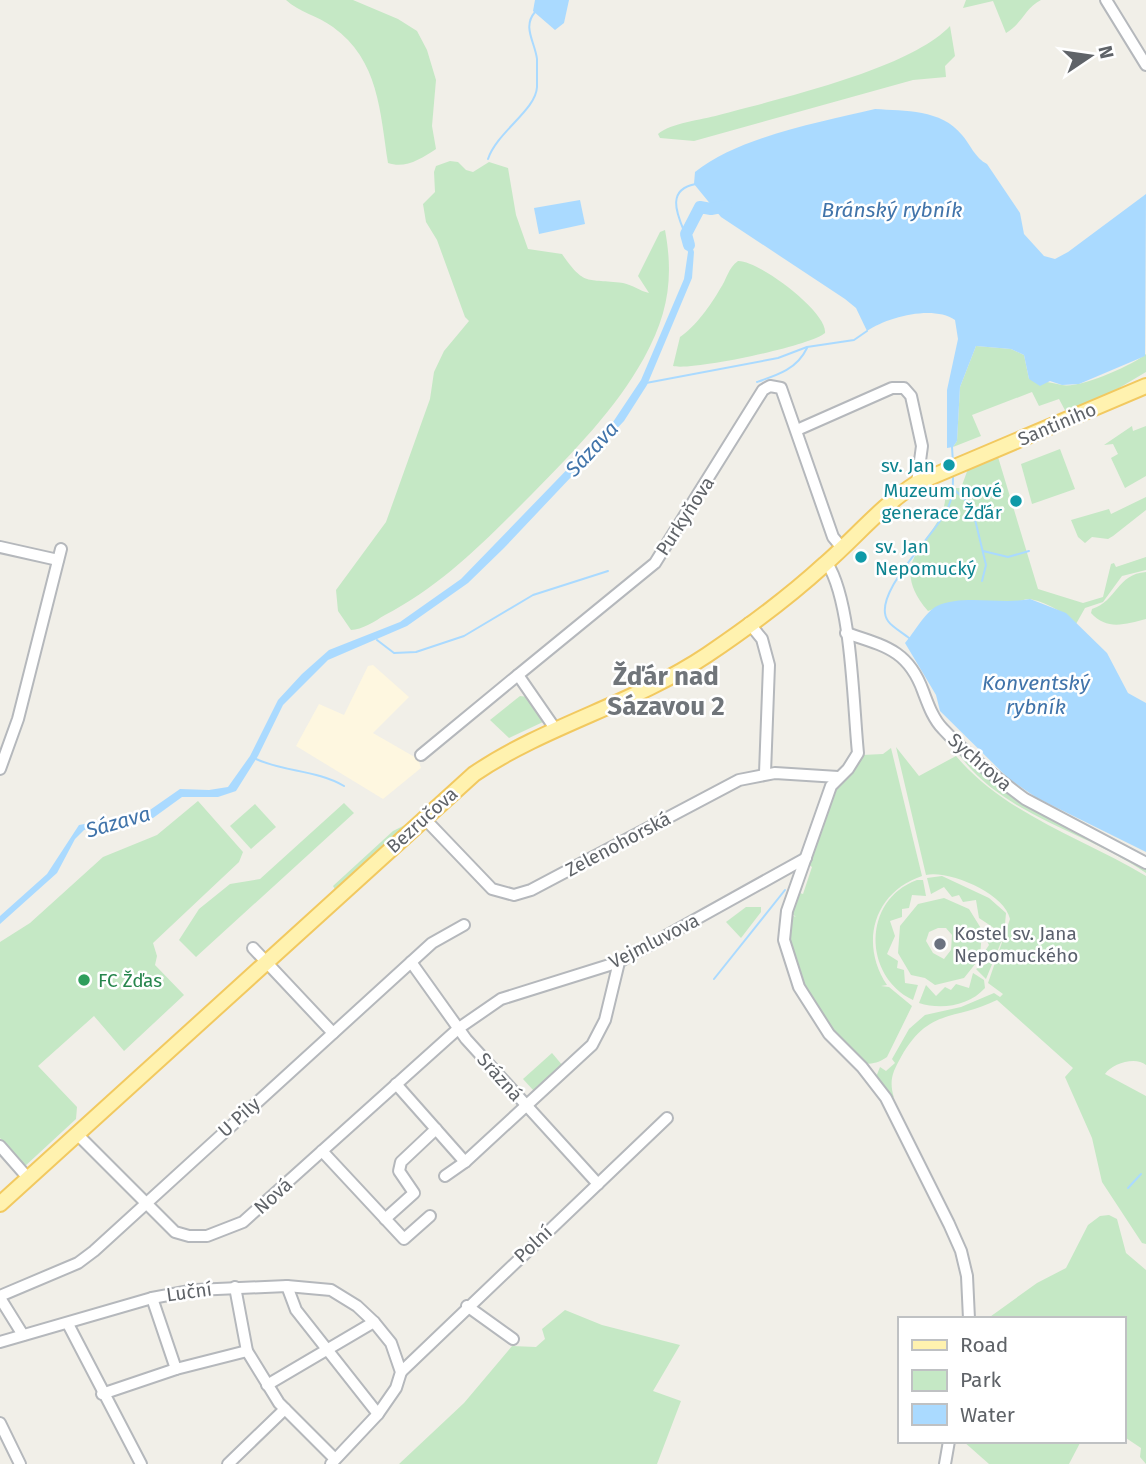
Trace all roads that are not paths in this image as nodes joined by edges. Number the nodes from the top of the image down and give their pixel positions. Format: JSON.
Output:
{"nodes":[{"id":1,"x":1106,"y":0,"type":"edge"},
{"id":2,"x":1146,"y":65,"type":"edge"},
{"id":3,"x":1146,"y":386,"type":"edge"},
{"id":4,"x":797,"y":430,"type":"junction"},
{"id":5,"x":917,"y":483,"type":"junction"},
{"id":6,"x":0,"y":547,"type":"edge"},
{"id":7,"x":842,"y":548,"type":"junction"},
{"id":8,"x":827,"y":563,"type":"junction"},
{"id":9,"x":749,"y":623,"type":"junction"},
{"id":10,"x":846,"y":633,"type":"junction"},
{"id":11,"x":518,"y":675,"type":"junction"},
{"id":12,"x":556,"y":730,"type":"junction"},
{"id":13,"x":421,"y":755,"type":"dead end"},
{"id":14,"x":0,"y":769,"type":"edge"},
{"id":15,"x":765,"y":773,"type":"junction"},
{"id":16,"x":838,"y":777,"type":"junction"},
{"id":17,"x":424,"y":818,"type":"junction"},
{"id":18,"x":806,"y":858,"type":"junction"},
{"id":19,"x":1146,"y":863,"type":"edge"},
{"id":20,"x":464,"y":925,"type":"dead end"},
{"id":21,"x":253,"y":948,"type":"dead end"},
{"id":22,"x":266,"y":962,"type":"junction"},
{"id":23,"x":411,"y":962,"type":"junction"},
{"id":24,"x":619,"y":962,"type":"junction"},
{"id":25,"x":459,"y":1028,"type":"junction"},
{"id":26,"x":333,"y":1033,"type":"junction"},
{"id":27,"x":396,"y":1084,"type":"junction"},
{"id":28,"x":527,"y":1106,"type":"junction"},
{"id":29,"x":667,"y":1118,"type":"dead end"},
{"id":30,"x":436,"y":1129,"type":"junction"},
{"id":31,"x":77,"y":1134,"type":"junction"},
{"id":32,"x":0,"y":1146,"type":"edge"},
{"id":33,"x":323,"y":1151,"type":"junction"},
{"id":34,"x":465,"y":1162,"type":"junction"},
{"id":35,"x":445,"y":1176,"type":"dead end"},
{"id":36,"x":28,"y":1178,"type":"junction"},
{"id":37,"x":598,"y":1184,"type":"junction"},
{"id":38,"x":146,"y":1202,"type":"junction"},
{"id":39,"x":0,"y":1204,"type":"edge"},
{"id":40,"x":430,"y":1216,"type":"dead end"},
{"id":41,"x":385,"y":1219,"type":"junction"},
{"id":42,"x":287,"y":1286,"type":"junction"},
{"id":43,"x":235,"y":1287,"type":"junction"},
{"id":44,"x":0,"y":1297,"type":"edge"},
{"id":45,"x":152,"y":1298,"type":"junction"},
{"id":46,"x":467,"y":1306,"type":"junction"},
{"id":47,"x":969,"y":1317,"type":"edge"},
{"id":48,"x":374,"y":1322,"type":"junction"},
{"id":49,"x":68,"y":1324,"type":"junction"},
{"id":50,"x":23,"y":1335,"type":"junction"},
{"id":51,"x":513,"y":1339,"type":"dead end"},
{"id":52,"x":0,"y":1342,"type":"edge"},
{"id":53,"x":326,"y":1350,"type":"junction"},
{"id":54,"x":247,"y":1351,"type":"junction"},
{"id":55,"x":176,"y":1369,"type":"junction"},
{"id":56,"x":401,"y":1373,"type":"junction"},
{"id":57,"x":267,"y":1385,"type":"junction"},
{"id":58,"x":103,"y":1394,"type":"junction"},
{"id":59,"x":285,"y":1409,"type":"junction"},
{"id":60,"x":378,"y":1414,"type":"junction"},
{"id":61,"x":0,"y":1423,"type":"edge"},
{"id":62,"x":949,"y":1443,"type":"edge"},
{"id":63,"x":333,"y":1462,"type":"edge"},
{"id":64,"x":20,"y":1464,"type":"edge"},
{"id":65,"x":141,"y":1464,"type":"edge"},
{"id":66,"x":230,"y":1464,"type":"edge"},
{"id":67,"x":945,"y":1464,"type":"edge"}],
"edges":[{"from":1,"to":2,"type":"street"},
{"from":3,"to":5,"type":"main road","name":"Santiniho"},
{"from":4,"to":5,"type":"street"},
{"from":4,"to":7,"type":"street"},
{"from":4,"to":11,"type":"street","name":"Purkyňova"},
{"from":5,"to":7,"type":"main road","name":"Bezručova"},
{"from":6,"to":14,"type":"street"},
{"from":7,"to":8,"type":"main road","name":"Bezručova"},
{"from":8,"to":9,"type":"main road","name":"Bezručova"},
{"from":8,"to":10,"type":"street"},
{"from":9,"to":12,"type":"main road","name":"Bezručova"},
{"from":9,"to":15,"type":"street"},
{"from":10,"to":16,"type":"street"},
{"from":10,"to":19,"type":"street","name":"Sychrova"},
{"from":11,"to":12,"type":"street"},
{"from":11,"to":13,"type":"street","name":"Purkyňova"},
{"from":12,"to":17,"type":"main road","name":"Bezručova"},
{"from":15,"to":16,"type":"street","name":"Zelenohorská"},
{"from":15,"to":17,"type":"street","name":"Zelenohorská"},
{"from":16,"to":18,"type":"street"},
{"from":17,"to":22,"type":"main road","name":"Bezručova"},
{"from":18,"to":24,"type":"street","name":"Vejmluvova"},
{"from":18,"to":47,"type":"street"},
{"from":20,"to":23,"type":"street","name":"U Pily"},
{"from":21,"to":22,"type":"street"},
{"from":22,"to":26,"type":"street"},
{"from":22,"to":31,"type":"main road","name":"Bezručova"},
{"from":23,"to":25,"type":"street","name":"Srázná"},
{"from":23,"to":26,"type":"street","name":"U Pily"},
{"from":24,"to":25,"type":"street","name":"Vejmluvova"},
{"from":24,"to":28,"type":"street"},
{"from":25,"to":27,"type":"street","name":"Nová"},
{"from":25,"to":28,"type":"street","name":"Srázná"},
{"from":26,"to":38,"type":"street","name":"U Pily"},
{"from":27,"to":30,"type":"street"},
{"from":27,"to":33,"type":"street","name":"Nová"},
{"from":28,"to":34,"type":"street"},
{"from":28,"to":37,"type":"street","name":"Srázná"},
{"from":29,"to":37,"type":"street","name":"Polní"},
{"from":30,"to":34,"type":"street"},
{"from":30,"to":41,"type":"street"},
{"from":31,"to":36,"type":"main road","name":"Bezručova"},
{"from":31,"to":38,"type":"street","name":"Nová"},
{"from":32,"to":36,"type":"street"},
{"from":33,"to":38,"type":"street","name":"Nová"},
{"from":33,"to":41,"type":"street"},
{"from":34,"to":35,"type":"street"},
{"from":36,"to":39,"type":"main road","name":"Bezručova"},
{"from":37,"to":46,"type":"street","name":"Polní"},
{"from":38,"to":44,"type":"street","name":"U Pily"},
{"from":40,"to":41,"type":"street"},
{"from":42,"to":43,"type":"street","name":"Luční"},
{"from":42,"to":48,"type":"street","name":"Luční"},
{"from":42,"to":53,"type":"street"},
{"from":43,"to":45,"type":"street","name":"Luční"},
{"from":43,"to":54,"type":"street"},
{"from":44,"to":50,"type":"street"},
{"from":45,"to":49,"type":"street","name":"Luční"},
{"from":45,"to":55,"type":"street"},
{"from":46,"to":51,"type":"street"},
{"from":46,"to":56,"type":"street","name":"Polní"},
{"from":48,"to":53,"type":"street"},
{"from":48,"to":56,"type":"street","name":"Luční"},
{"from":49,"to":50,"type":"street","name":"Luční"},
{"from":49,"to":58,"type":"street"},
{"from":50,"to":52,"type":"street","name":"Luční"},
{"from":53,"to":57,"type":"street"},
{"from":53,"to":60,"type":"street"},
{"from":54,"to":55,"type":"street"},
{"from":54,"to":57,"type":"street"},
{"from":55,"to":58,"type":"street"},
{"from":56,"to":60,"type":"street","name":"Polní"},
{"from":57,"to":59,"type":"street"},
{"from":58,"to":65,"type":"street"},
{"from":59,"to":63,"type":"street"},
{"from":59,"to":66,"type":"street"},
{"from":60,"to":63,"type":"street","name":"Polní"},
{"from":61,"to":64,"type":"street"},
{"from":62,"to":67,"type":"street"}]}
